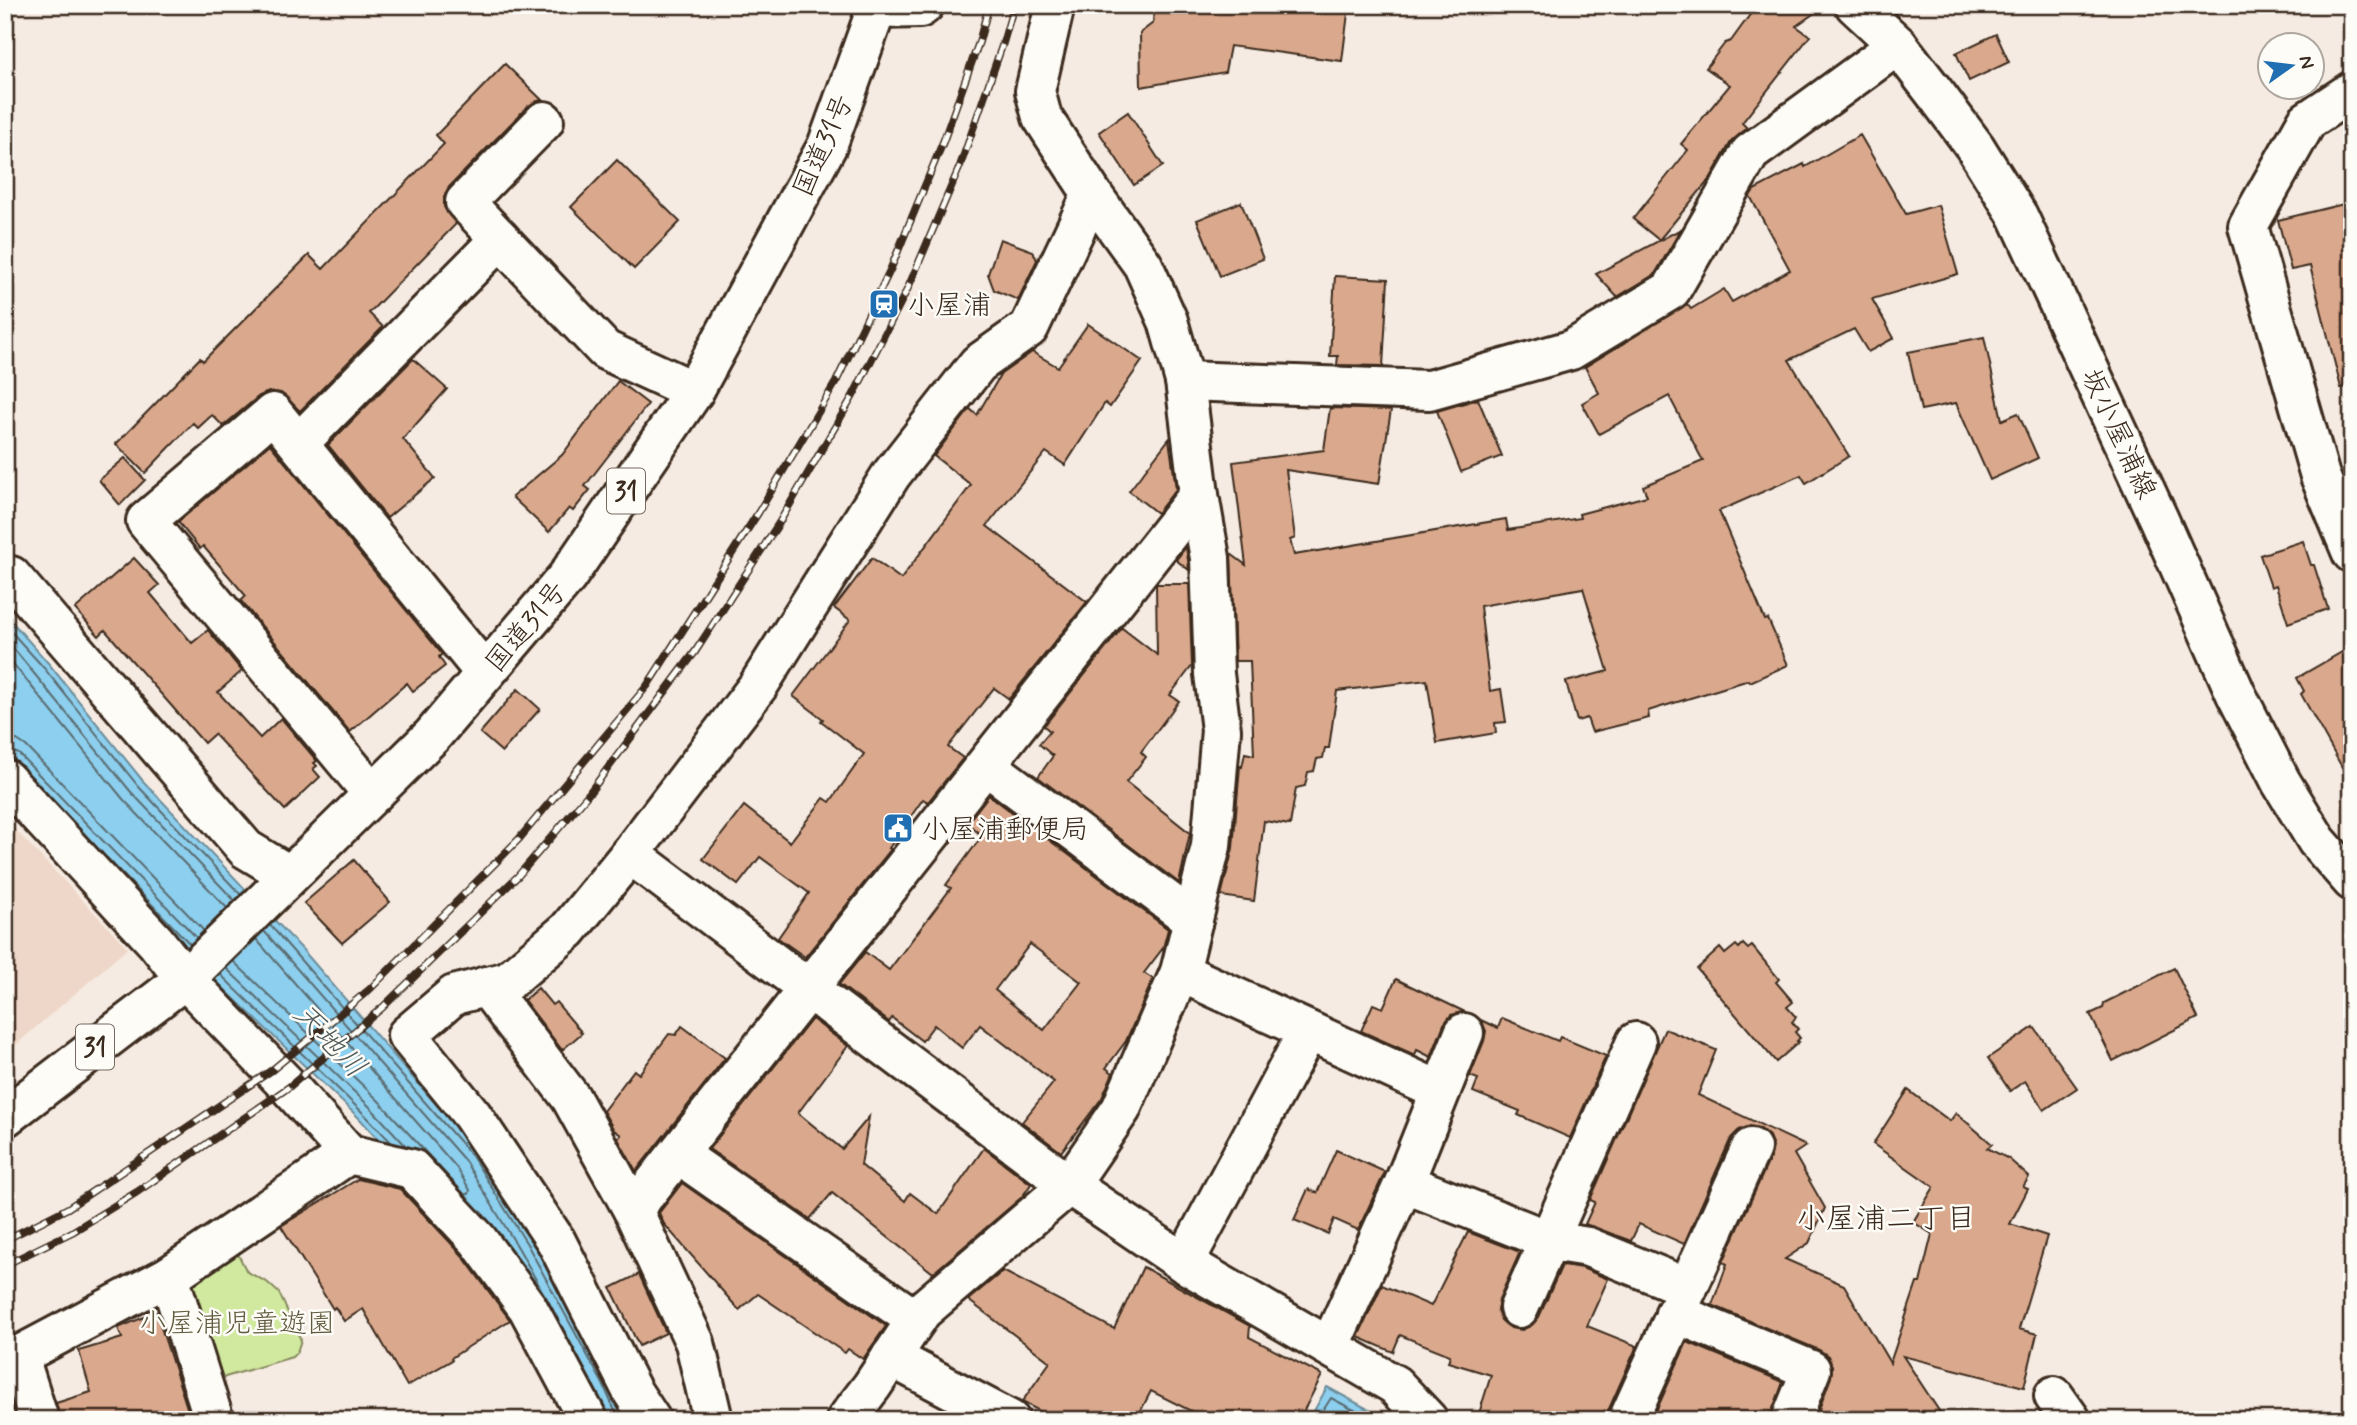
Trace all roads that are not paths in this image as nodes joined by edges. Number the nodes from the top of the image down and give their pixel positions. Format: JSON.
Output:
{"nodes":[{"id":1,"x":923,"y":5,"type":"edge"},
{"id":2,"x":1055,"y":5,"type":"edge"},
{"id":3,"x":1855,"y":5,"type":"edge"},
{"id":4,"x":877,"y":7,"type":"edge"},
{"id":5,"x":1898,"y":45,"type":"junction"},
{"id":6,"x":2352,"y":90,"type":"edge"},
{"id":7,"x":544,"y":121,"type":"dead end"},
{"id":8,"x":1092,"y":194,"type":"junction"},
{"id":9,"x":500,"y":239,"type":"junction"},
{"id":10,"x":1185,"y":380,"type":"junction"},
{"id":11,"x":694,"y":391,"type":"junction"},
{"id":12,"x":299,"y":443,"type":"junction"},
{"id":13,"x":1199,"y":495,"type":"junction"},
{"id":14,"x":2352,"y":553,"type":"edge"},
{"id":15,"x":11,"y":576,"type":"dead end"},
{"id":16,"x":485,"y":673,"type":"junction"},
{"id":17,"x":986,"y":765,"type":"junction"},
{"id":18,"x":5,"y":779,"type":"edge"},
{"id":19,"x":373,"y":793,"type":"junction"},
{"id":20,"x":630,"y":854,"type":"junction"},
{"id":21,"x":2352,"y":881,"type":"edge"},
{"id":22,"x":276,"y":888,"type":"junction"},
{"id":23,"x":1193,"y":920,"type":"junction"},
{"id":24,"x":1180,"y":972,"type":"junction"},
{"id":25,"x":189,"y":974,"type":"junction"},
{"id":26,"x":486,"y":986,"type":"junction"},
{"id":27,"x":807,"y":989,"type":"junction"},
{"id":28,"x":1308,"y":1031,"type":"junction"},
{"id":29,"x":1464,"y":1033,"type":"dead end"},
{"id":30,"x":1636,"y":1042,"type":"dead end"},
{"id":31,"x":1440,"y":1091,"type":"junction"},
{"id":32,"x":5,"y":1117,"type":"edge"},
{"id":33,"x":1751,"y":1147,"type":"dead end"},
{"id":34,"x":349,"y":1154,"type":"junction"},
{"id":35,"x":678,"y":1154,"type":"junction"},
{"id":36,"x":1404,"y":1183,"type":"junction"},
{"id":37,"x":1069,"y":1185,"type":"junction"},
{"id":38,"x":633,"y":1210,"type":"junction"},
{"id":39,"x":1550,"y":1241,"type":"junction"},
{"id":40,"x":1184,"y":1263,"type":"junction"},
{"id":41,"x":169,"y":1276,"type":"junction"},
{"id":42,"x":1681,"y":1301,"type":"junction"},
{"id":43,"x":1520,"y":1308,"type":"dead end"},
{"id":44,"x":916,"y":1320,"type":"junction"},
{"id":45,"x":1330,"y":1346,"type":"junction"},
{"id":46,"x":891,"y":1357,"type":"junction"},
{"id":47,"x":12,"y":1360,"type":"edge"},
{"id":48,"x":39,"y":1420,"type":"edge"},
{"id":49,"x":214,"y":1420,"type":"edge"},
{"id":50,"x":588,"y":1420,"type":"edge"},
{"id":51,"x":651,"y":1420,"type":"edge"},
{"id":52,"x":713,"y":1420,"type":"edge"},
{"id":53,"x":846,"y":1420,"type":"edge"},
{"id":54,"x":1010,"y":1420,"type":"edge"},
{"id":55,"x":1427,"y":1420,"type":"edge"},
{"id":56,"x":1628,"y":1420,"type":"edge"},
{"id":57,"x":1791,"y":1420,"type":"edge"}],
"edges":[{"from":1,"to":4,"type":"main road"},
{"from":2,"to":8,"type":"main road"},
{"from":3,"to":5,"type":"main road","name":"坂小屋浦線"},
{"from":4,"to":11,"type":"main road","name":"国道31号","number":"31"},
{"from":5,"to":10,"type":"main road"},
{"from":5,"to":21,"type":"main road","name":"坂小屋浦線"},
{"from":6,"to":14,"type":"main road"},
{"from":7,"to":9,"type":"main road"},
{"from":8,"to":10,"type":"main road"},
{"from":8,"to":20,"type":"main road"},
{"from":9,"to":11,"type":"main road"},
{"from":9,"to":12,"type":"main road"},
{"from":10,"to":13,"type":"main road"},
{"from":11,"to":16,"type":"main road","name":"国道31号","number":"31"},
{"from":12,"to":16,"type":"main road"},
{"from":12,"to":19,"type":"main road"},
{"from":13,"to":17,"type":"main road"},
{"from":13,"to":23,"type":"main road"},
{"from":15,"to":22,"type":"main road"},
{"from":16,"to":19,"type":"main road","name":"国道31号","number":"31"},
{"from":17,"to":23,"type":"main road"},
{"from":17,"to":27,"type":"main road"},
{"from":18,"to":25,"type":"main road"},
{"from":19,"to":22,"type":"main road","name":"国道31号","number":"31"},
{"from":20,"to":26,"type":"main road"},
{"from":20,"to":27,"type":"main road"},
{"from":22,"to":25,"type":"main road","name":"国道31号","number":"31"},
{"from":23,"to":24,"type":"main road"},
{"from":24,"to":28,"type":"main road"},
{"from":24,"to":37,"type":"main road"},
{"from":25,"to":32,"type":"main road","name":"国道31号","number":"31"},
{"from":25,"to":34,"type":"main road"},
{"from":26,"to":38,"type":"main road"},
{"from":26,"to":51,"type":"main road"},
{"from":27,"to":35,"type":"main road"},
{"from":27,"to":37,"type":"main road"},
{"from":28,"to":31,"type":"main road"},
{"from":28,"to":40,"type":"main road"},
{"from":29,"to":31,"type":"main road"},
{"from":30,"to":39,"type":"main road"},
{"from":31,"to":36,"type":"main road"},
{"from":33,"to":42,"type":"main road"},
{"from":34,"to":41,"type":"main road"},
{"from":34,"to":50,"type":"main road"},
{"from":35,"to":38,"type":"main road"},
{"from":35,"to":44,"type":"main road"},
{"from":36,"to":39,"type":"main road"},
{"from":36,"to":45,"type":"main road"},
{"from":37,"to":40,"type":"main road"},
{"from":37,"to":44,"type":"main road"},
{"from":38,"to":52,"type":"main road"},
{"from":39,"to":42,"type":"main road"},
{"from":39,"to":43,"type":"main road"},
{"from":40,"to":45,"type":"main road"},
{"from":41,"to":47,"type":"main road"},
{"from":41,"to":49,"type":"main road"},
{"from":42,"to":56,"type":"main road"},
{"from":42,"to":57,"type":"main road"},
{"from":44,"to":46,"type":"main road"},
{"from":45,"to":55,"type":"main road"},
{"from":46,"to":53,"type":"main road"},
{"from":46,"to":54,"type":"main road"},
{"from":47,"to":48,"type":"main road"}]}
